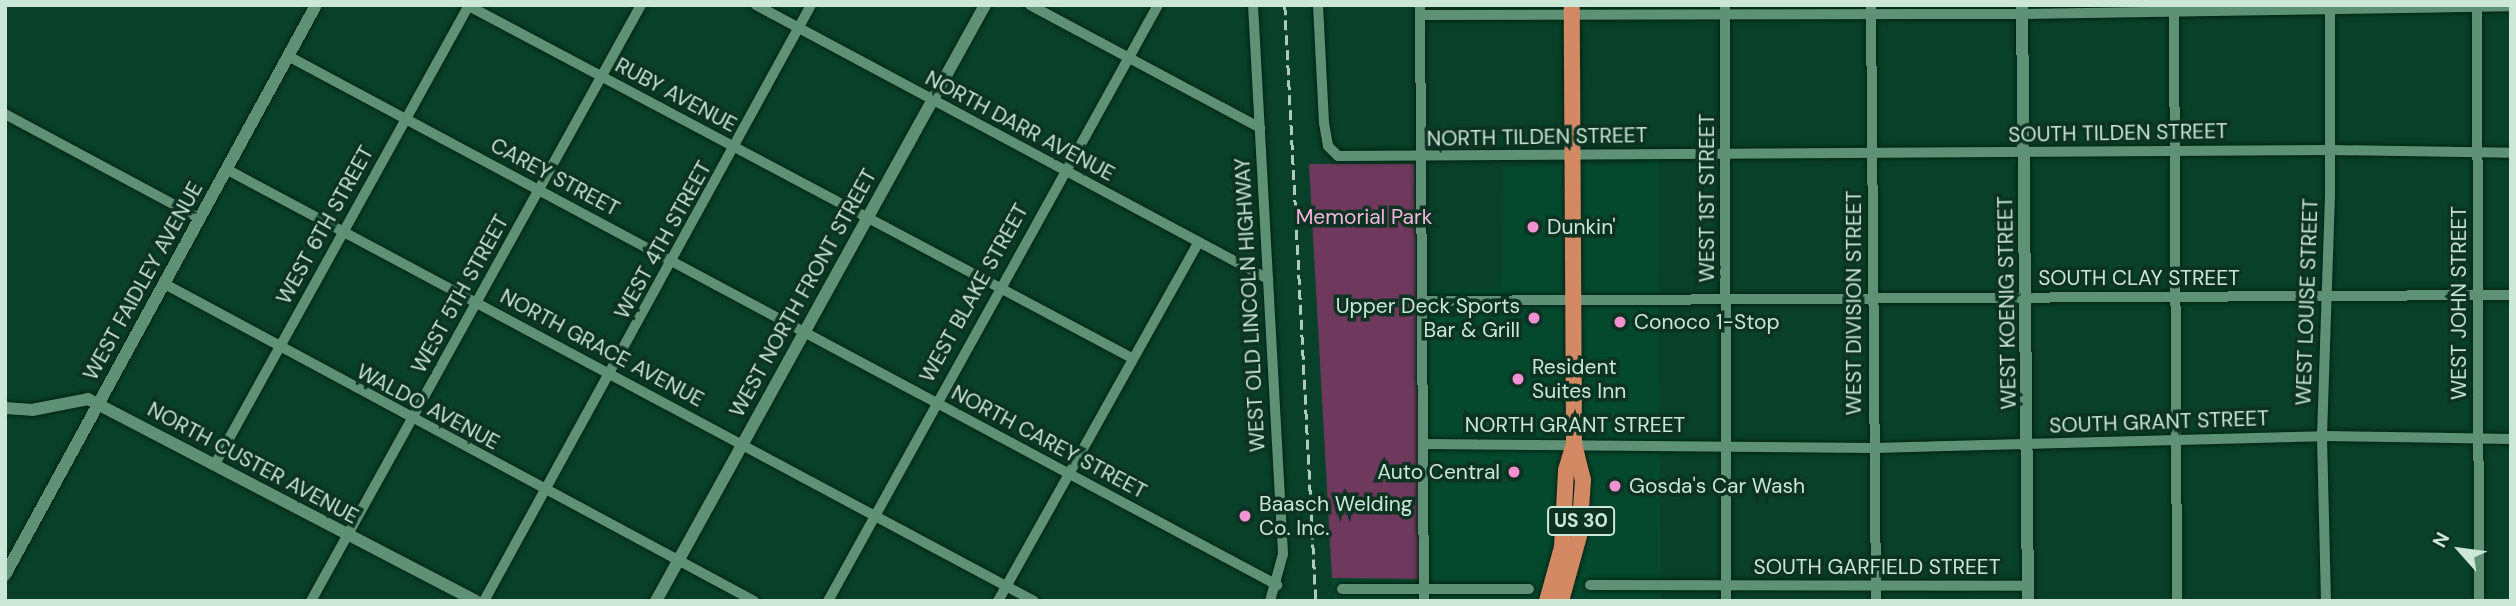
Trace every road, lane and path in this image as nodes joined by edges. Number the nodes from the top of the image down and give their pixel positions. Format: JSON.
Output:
{"nodes":[{"id":1,"x":316,"y":5,"type":"edge"},
{"id":2,"x":641,"y":5,"type":"edge"},
{"id":3,"x":756,"y":5,"type":"edge"},
{"id":4,"x":811,"y":5,"type":"edge"},
{"id":5,"x":985,"y":5,"type":"edge"},
{"id":6,"x":1030,"y":5,"type":"edge"},
{"id":7,"x":1158,"y":5,"type":"edge"},
{"id":8,"x":1253,"y":5,"type":"edge"},
{"id":9,"x":1318,"y":5,"type":"edge"},
{"id":10,"x":468,"y":6,"type":"edge"},
{"id":11,"x":2330,"y":6,"type":"edge"},
{"id":12,"x":2477,"y":6,"type":"edge"},
{"id":13,"x":2511,"y":6,"type":"edge"},
{"id":14,"x":2174,"y":8,"type":"edge"},
{"id":15,"x":1572,"y":9,"type":"edge"},
{"id":16,"x":2022,"y":9,"type":"edge"},
{"id":17,"x":1420,"y":10,"type":"edge"},
{"id":18,"x":1725,"y":10,"type":"edge"},
{"id":19,"x":1871,"y":10,"type":"edge"},
{"id":20,"x":799,"y":28,"type":"junction"},
{"id":21,"x":288,"y":56,"type":"junction"},
{"id":22,"x":1129,"y":58,"type":"junction"},
{"id":23,"x":602,"y":77,"type":"junction"},
{"id":24,"x":932,"y":101,"type":"junction"},
{"id":25,"x":5,"y":114,"type":"edge"},
{"id":26,"x":405,"y":120,"type":"junction"},
{"id":27,"x":1260,"y":128,"type":"junction"},
{"id":28,"x":735,"y":148,"type":"junction"},
{"id":29,"x":2330,"y":150,"type":"junction"},
{"id":30,"x":2175,"y":152,"type":"junction"},
{"id":31,"x":2024,"y":153,"type":"junction"},
{"id":32,"x":2478,"y":153,"type":"junction"},
{"id":33,"x":2511,"y":153,"type":"edge"},
{"id":34,"x":1726,"y":154,"type":"junction"},
{"id":35,"x":1573,"y":155,"type":"junction"},
{"id":36,"x":1872,"y":156,"type":"junction"},
{"id":37,"x":1422,"y":158,"type":"junction"},
{"id":38,"x":226,"y":169,"type":"junction"},
{"id":39,"x":1065,"y":171,"type":"junction"},
{"id":40,"x":539,"y":191,"type":"junction"},
{"id":41,"x":199,"y":218,"type":"junction"},
{"id":42,"x":867,"y":218,"type":"junction"},
{"id":43,"x":343,"y":232,"type":"junction"},
{"id":44,"x":1199,"y":242,"type":"junction"},
{"id":45,"x":673,"y":262,"type":"junction"},
{"id":46,"x":1268,"y":279,"type":"junction"},
{"id":47,"x":163,"y":284,"type":"junction"},
{"id":48,"x":999,"y":288,"type":"junction"},
{"id":49,"x":2511,"y":295,"type":"edge"},
{"id":50,"x":2479,"y":296,"type":"junction"},
{"id":51,"x":2026,"y":297,"type":"junction"},
{"id":52,"x":2327,"y":297,"type":"junction"},
{"id":53,"x":2175,"y":298,"type":"junction"},
{"id":54,"x":1873,"y":299,"type":"junction"},
{"id":55,"x":1424,"y":301,"type":"junction"},
{"id":56,"x":1575,"y":301,"type":"junction"},
{"id":57,"x":1726,"y":301,"type":"junction"},
{"id":58,"x":477,"y":303,"type":"junction"},
{"id":59,"x":804,"y":332,"type":"junction"},
{"id":60,"x":279,"y":348,"type":"junction"},
{"id":61,"x":1132,"y":358,"type":"junction"},
{"id":62,"x":611,"y":374,"type":"junction"},
{"id":63,"x":98,"y":403,"type":"junction"},
{"id":64,"x":934,"y":403,"type":"junction"},
{"id":65,"x":5,"y":408,"type":"edge"},
{"id":66,"x":411,"y":420,"type":"junction"},
{"id":67,"x":2322,"y":436,"type":"junction"},
{"id":68,"x":2479,"y":439,"type":"junction"},
{"id":69,"x":2511,"y":439,"type":"edge"},
{"id":70,"x":2176,"y":440,"type":"junction"},
{"id":71,"x":742,"y":444,"type":"junction"},
{"id":72,"x":1424,"y":444,"type":"junction"},
{"id":73,"x":1574,"y":444,"type":"junction"},
{"id":74,"x":1726,"y":444,"type":"junction"},
{"id":75,"x":2029,"y":446,"type":"junction"},
{"id":76,"x":1874,"y":448,"type":"junction"},
{"id":77,"x":215,"y":464,"type":"junction"},
{"id":78,"x":1066,"y":474,"type":"junction"},
{"id":79,"x":545,"y":492,"type":"junction"},
{"id":80,"x":874,"y":516,"type":"junction"},
{"id":81,"x":348,"y":535,"type":"junction"},
{"id":82,"x":677,"y":561,"type":"junction"},
{"id":83,"x":5,"y":575,"type":"edge"},
{"id":84,"x":1277,"y":585,"type":"junction"},
{"id":85,"x":1590,"y":585,"type":"dead end"},
{"id":86,"x":1006,"y":586,"type":"junction"},
{"id":87,"x":1876,"y":586,"type":"junction"},
{"id":88,"x":2028,"y":586,"type":"junction"},
{"id":89,"x":1726,"y":588,"type":"junction"},
{"id":90,"x":1342,"y":589,"type":"dead end"},
{"id":91,"x":1424,"y":589,"type":"junction"},
{"id":92,"x":1529,"y":589,"type":"dead end"},
{"id":93,"x":1558,"y":597,"type":"edge"},
{"id":94,"x":311,"y":601,"type":"edge"},
{"id":95,"x":476,"y":601,"type":"edge"},
{"id":96,"x":484,"y":601,"type":"edge"},
{"id":97,"x":656,"y":601,"type":"edge"},
{"id":98,"x":754,"y":601,"type":"edge"},
{"id":99,"x":828,"y":601,"type":"edge"},
{"id":100,"x":998,"y":601,"type":"edge"},
{"id":101,"x":1034,"y":601,"type":"edge"},
{"id":102,"x":1270,"y":601,"type":"edge"},
{"id":103,"x":1424,"y":601,"type":"edge"},
{"id":104,"x":1726,"y":601,"type":"edge"},
{"id":105,"x":1876,"y":601,"type":"edge"},
{"id":106,"x":2028,"y":601,"type":"edge"},
{"id":107,"x":2177,"y":601,"type":"edge"},
{"id":108,"x":2326,"y":601,"type":"edge"},
{"id":109,"x":2480,"y":601,"type":"edge"}],
"edges":[{"from":1,"to":21,"type":"street","name":"WEST FAIDLEY AVENUE"},
{"from":2,"to":23,"type":"street","name":"WEST 5TH STREET"},
{"from":3,"to":20,"type":"street","name":"NORTH DARR AVENUE"},
{"from":4,"to":20,"type":"street","name":"WEST 4TH STREET"},
{"from":5,"to":24,"type":"street","name":"WEST NORTH FRONT STREET"},
{"from":6,"to":22,"type":"street"},
{"from":7,"to":22,"type":"street","name":"WEST BLAKE STREET"},
{"from":8,"to":27,"type":"street","name":"WEST OLD LINCOLN HIGHWAY"},
{"from":9,"to":37,"type":"street","name":"NORTH TILDEN STREET"},
{"from":10,"to":23,"type":"street","name":"RUBY AVENUE"},
{"from":10,"to":26,"type":"street","name":"WEST 6TH STREET"},
{"from":11,"to":12,"type":"street"},
{"from":11,"to":14,"type":"street"},
{"from":11,"to":29,"type":"street","name":"WEST LOUISE STREET"},
{"from":12,"to":13,"type":"street"},
{"from":12,"to":32,"type":"street","name":"WEST JOHN STREET"},
{"from":14,"to":16,"type":"street"},
{"from":14,"to":30,"type":"street"},
{"from":15,"to":17,"type":"street"},
{"from":15,"to":18,"type":"street"},
{"from":15,"to":35,"type":"highway","number":"US 30"},
{"from":16,"to":19,"type":"street"},
{"from":16,"to":31,"type":"street","name":"WEST KOENIG STREET"},
{"from":17,"to":37,"type":"street"},
{"from":18,"to":19,"type":"street"},
{"from":18,"to":34,"type":"street","name":"WEST 1ST STREET"},
{"from":19,"to":36,"type":"street","name":"WEST DIVISION STREET"},
{"from":20,"to":24,"type":"street","name":"NORTH DARR AVENUE"},
{"from":20,"to":28,"type":"street","name":"WEST 4TH STREET"},
{"from":21,"to":26,"type":"street","name":"CAREY STREET"},
{"from":21,"to":38,"type":"street","name":"WEST FAIDLEY AVENUE"},
{"from":22,"to":27,"type":"street"},
{"from":22,"to":39,"type":"street","name":"WEST BLAKE STREET"},
{"from":23,"to":28,"type":"street","name":"RUBY AVENUE"},
{"from":23,"to":40,"type":"street","name":"WEST 5TH STREET"},
{"from":24,"to":39,"type":"street","name":"NORTH DARR AVENUE"},
{"from":24,"to":42,"type":"street","name":"WEST NORTH FRONT STREET"},
{"from":25,"to":41,"type":"street"},
{"from":26,"to":40,"type":"street","name":"CAREY STREET"},
{"from":26,"to":43,"type":"street","name":"WEST 6TH STREET"},
{"from":27,"to":46,"type":"street","name":"WEST OLD LINCOLN HIGHWAY"},
{"from":28,"to":42,"type":"street","name":"RUBY AVENUE"},
{"from":28,"to":45,"type":"street","name":"WEST 4TH STREET"},
{"from":29,"to":30,"type":"street","name":"SOUTH TILDEN STREET"},
{"from":29,"to":32,"type":"street","name":"SOUTH TILDEN STREET"},
{"from":29,"to":52,"type":"street","name":"WEST LOUISE STREET"},
{"from":30,"to":31,"type":"street","name":"SOUTH TILDEN STREET"},
{"from":30,"to":53,"type":"street"},
{"from":31,"to":36,"type":"street","name":"SOUTH TILDEN STREET"},
{"from":31,"to":51,"type":"street","name":"WEST KOENIG STREET"},
{"from":32,"to":33,"type":"street","name":"SOUTH TILDEN STREET"},
{"from":32,"to":50,"type":"street","name":"WEST JOHN STREET"},
{"from":34,"to":35,"type":"street","name":"NORTH TILDEN STREET"},
{"from":34,"to":36,"type":"street","name":"SOUTH TILDEN STREET"},
{"from":34,"to":57,"type":"street","name":"WEST 1ST STREET"},
{"from":35,"to":37,"type":"street","name":"NORTH TILDEN STREET"},
{"from":35,"to":56,"type":"highway","number":"US 30"},
{"from":36,"to":54,"type":"street","name":"WEST DIVISION STREET"},
{"from":37,"to":55,"type":"street"},
{"from":38,"to":41,"type":"street","name":"WEST FAIDLEY AVENUE"},
{"from":38,"to":43,"type":"street","name":"NORTH GRACE AVENUE"},
{"from":39,"to":44,"type":"street","name":"NORTH DARR AVENUE"},
{"from":39,"to":48,"type":"street","name":"WEST BLAKE STREET"},
{"from":40,"to":45,"type":"street","name":"CAREY STREET"},
{"from":40,"to":58,"type":"street","name":"WEST 5TH STREET"},
{"from":41,"to":47,"type":"street","name":"WEST FAIDLEY AVENUE"},
{"from":42,"to":48,"type":"street","name":"RUBY AVENUE"},
{"from":42,"to":59,"type":"street","name":"WEST NORTH FRONT STREET"},
{"from":43,"to":58,"type":"street","name":"NORTH GRACE AVENUE"},
{"from":43,"to":60,"type":"street","name":"WEST 6TH STREET"},
{"from":44,"to":46,"type":"street","name":"NORTH DARR AVENUE"},
{"from":44,"to":61,"type":"street"},
{"from":45,"to":59,"type":"street","name":"CAREY STREET"},
{"from":45,"to":62,"type":"street","name":"WEST 4TH STREET"},
{"from":46,"to":84,"type":"street","name":"WEST OLD LINCOLN HIGHWAY"},
{"from":47,"to":60,"type":"street","name":"WALDO AVENUE"},
{"from":47,"to":63,"type":"street","name":"WEST FAIDLEY AVENUE"},
{"from":48,"to":61,"type":"street","name":"RUBY AVENUE"},
{"from":48,"to":64,"type":"street","name":"WEST BLAKE STREET"},
{"from":49,"to":50,"type":"street","name":"SOUTH CLAY STREET"},
{"from":50,"to":52,"type":"street","name":"SOUTH CLAY STREET"},
{"from":50,"to":68,"type":"street","name":"WEST JOHN STREET"},
{"from":51,"to":53,"type":"street","name":"SOUTH CLAY STREET"},
{"from":51,"to":54,"type":"street","name":"SOUTH CLAY STREET"},
{"from":51,"to":75,"type":"street","name":"WEST KOENIG STREET"},
{"from":52,"to":53,"type":"street","name":"SOUTH CLAY STREET"},
{"from":52,"to":67,"type":"street","name":"WEST LOUISE STREET"},
{"from":53,"to":70,"type":"street"},
{"from":54,"to":57,"type":"street","name":"SOUTH CLAY STREET"},
{"from":54,"to":76,"type":"street","name":"WEST DIVISION STREET"},
{"from":55,"to":56,"type":"street","name":"SOUTH CLAY STREET"},
{"from":55,"to":72,"type":"street"},
{"from":56,"to":57,"type":"street","name":"SOUTH CLAY STREET"},
{"from":56,"to":73,"type":"highway","number":"US 30"},
{"from":57,"to":74,"type":"street","name":"WEST 1ST STREET"},
{"from":58,"to":62,"type":"street","name":"NORTH GRACE AVENUE"},
{"from":58,"to":66,"type":"street","name":"WEST 5TH STREET"},
{"from":59,"to":64,"type":"street","name":"NORTH CAREY STREET"},
{"from":59,"to":71,"type":"street","name":"WEST NORTH FRONT STREET"},
{"from":60,"to":66,"type":"street","name":"WALDO AVENUE"},
{"from":60,"to":77,"type":"street","name":"WEST 6TH STREET"},
{"from":61,"to":78,"type":"street"},
{"from":62,"to":71,"type":"street","name":"NORTH GRACE AVENUE"},
{"from":62,"to":79,"type":"street","name":"WEST 4TH STREET"},
{"from":63,"to":65,"type":"street","name":"NORTH CUSTER AVENUE"},
{"from":63,"to":77,"type":"street","name":"NORTH CUSTER AVENUE"},
{"from":63,"to":83,"type":"street","name":"WEST FAIDLEY AVENUE"},
{"from":64,"to":78,"type":"street","name":"NORTH CAREY STREET"},
{"from":64,"to":80,"type":"street","name":"WEST BLAKE STREET"},
{"from":66,"to":79,"type":"street","name":"WALDO AVENUE"},
{"from":66,"to":81,"type":"street","name":"WEST 5TH STREET"},
{"from":67,"to":68,"type":"street","name":"SOUTH GRANT STREET"},
{"from":67,"to":70,"type":"street","name":"SOUTH GRANT STREET"},
{"from":67,"to":108,"type":"street","name":"WEST LOUISE STREET"},
{"from":68,"to":69,"type":"street","name":"SOUTH GRANT STREET"},
{"from":68,"to":109,"type":"street","name":"WEST JOHN STREET"},
{"from":70,"to":75,"type":"street","name":"SOUTH GRANT STREET"},
{"from":70,"to":107,"type":"street"},
{"from":71,"to":80,"type":"street","name":"NORTH GRACE AVENUE"},
{"from":71,"to":82,"type":"street","name":"WEST NORTH FRONT STREET"},
{"from":72,"to":73,"type":"street","name":"NORTH GRANT STREET"},
{"from":72,"to":91,"type":"street"},
{"from":73,"to":74,"type":"street","name":"NORTH GRANT STREET"},
{"from":73,"to":93,"type":"highway","number":"US 30"},
{"from":74,"to":76,"type":"street","name":"SOUTH GRANT STREET"},
{"from":74,"to":89,"type":"street","name":"WEST 1ST STREET"},
{"from":75,"to":76,"type":"street","name":"SOUTH GRANT STREET"},
{"from":75,"to":88,"type":"street","name":"WEST KOENIG STREET"},
{"from":76,"to":87,"type":"street","name":"WEST DIVISION STREET"},
{"from":77,"to":81,"type":"street","name":"NORTH CUSTER AVENUE"},
{"from":78,"to":84,"type":"street","name":"NORTH CAREY STREET"},
{"from":78,"to":86,"type":"street"},
{"from":79,"to":82,"type":"street","name":"WALDO AVENUE"},
{"from":79,"to":96,"type":"street","name":"WEST 4TH STREET"},
{"from":80,"to":86,"type":"street","name":"NORTH GRACE AVENUE"},
{"from":80,"to":99,"type":"street","name":"WEST BLAKE STREET"},
{"from":81,"to":94,"type":"street","name":"WEST 5TH STREET"},
{"from":81,"to":95,"type":"street","name":"NORTH CUSTER AVENUE"},
{"from":82,"to":97,"type":"street","name":"WEST NORTH FRONT STREET"},
{"from":82,"to":98,"type":"street","name":"WALDO AVENUE"},
{"from":84,"to":102,"type":"street","name":"WEST OLD LINCOLN HIGHWAY"},
{"from":85,"to":89,"type":"street","name":"SOUTH GARFIELD STREET"},
{"from":86,"to":100,"type":"street"},
{"from":86,"to":101,"type":"street","name":"NORTH GRACE AVENUE"},
{"from":87,"to":88,"type":"street","name":"SOUTH GARFIELD STREET"},
{"from":87,"to":89,"type":"street","name":"SOUTH GARFIELD STREET"},
{"from":87,"to":105,"type":"street","name":"WEST DIVISION STREET"},
{"from":88,"to":106,"type":"street","name":"WEST KOENIG STREET"},
{"from":89,"to":104,"type":"street","name":"WEST 1ST STREET"},
{"from":90,"to":91,"type":"street"},
{"from":91,"to":92,"type":"street"},
{"from":91,"to":103,"type":"street"}]}
